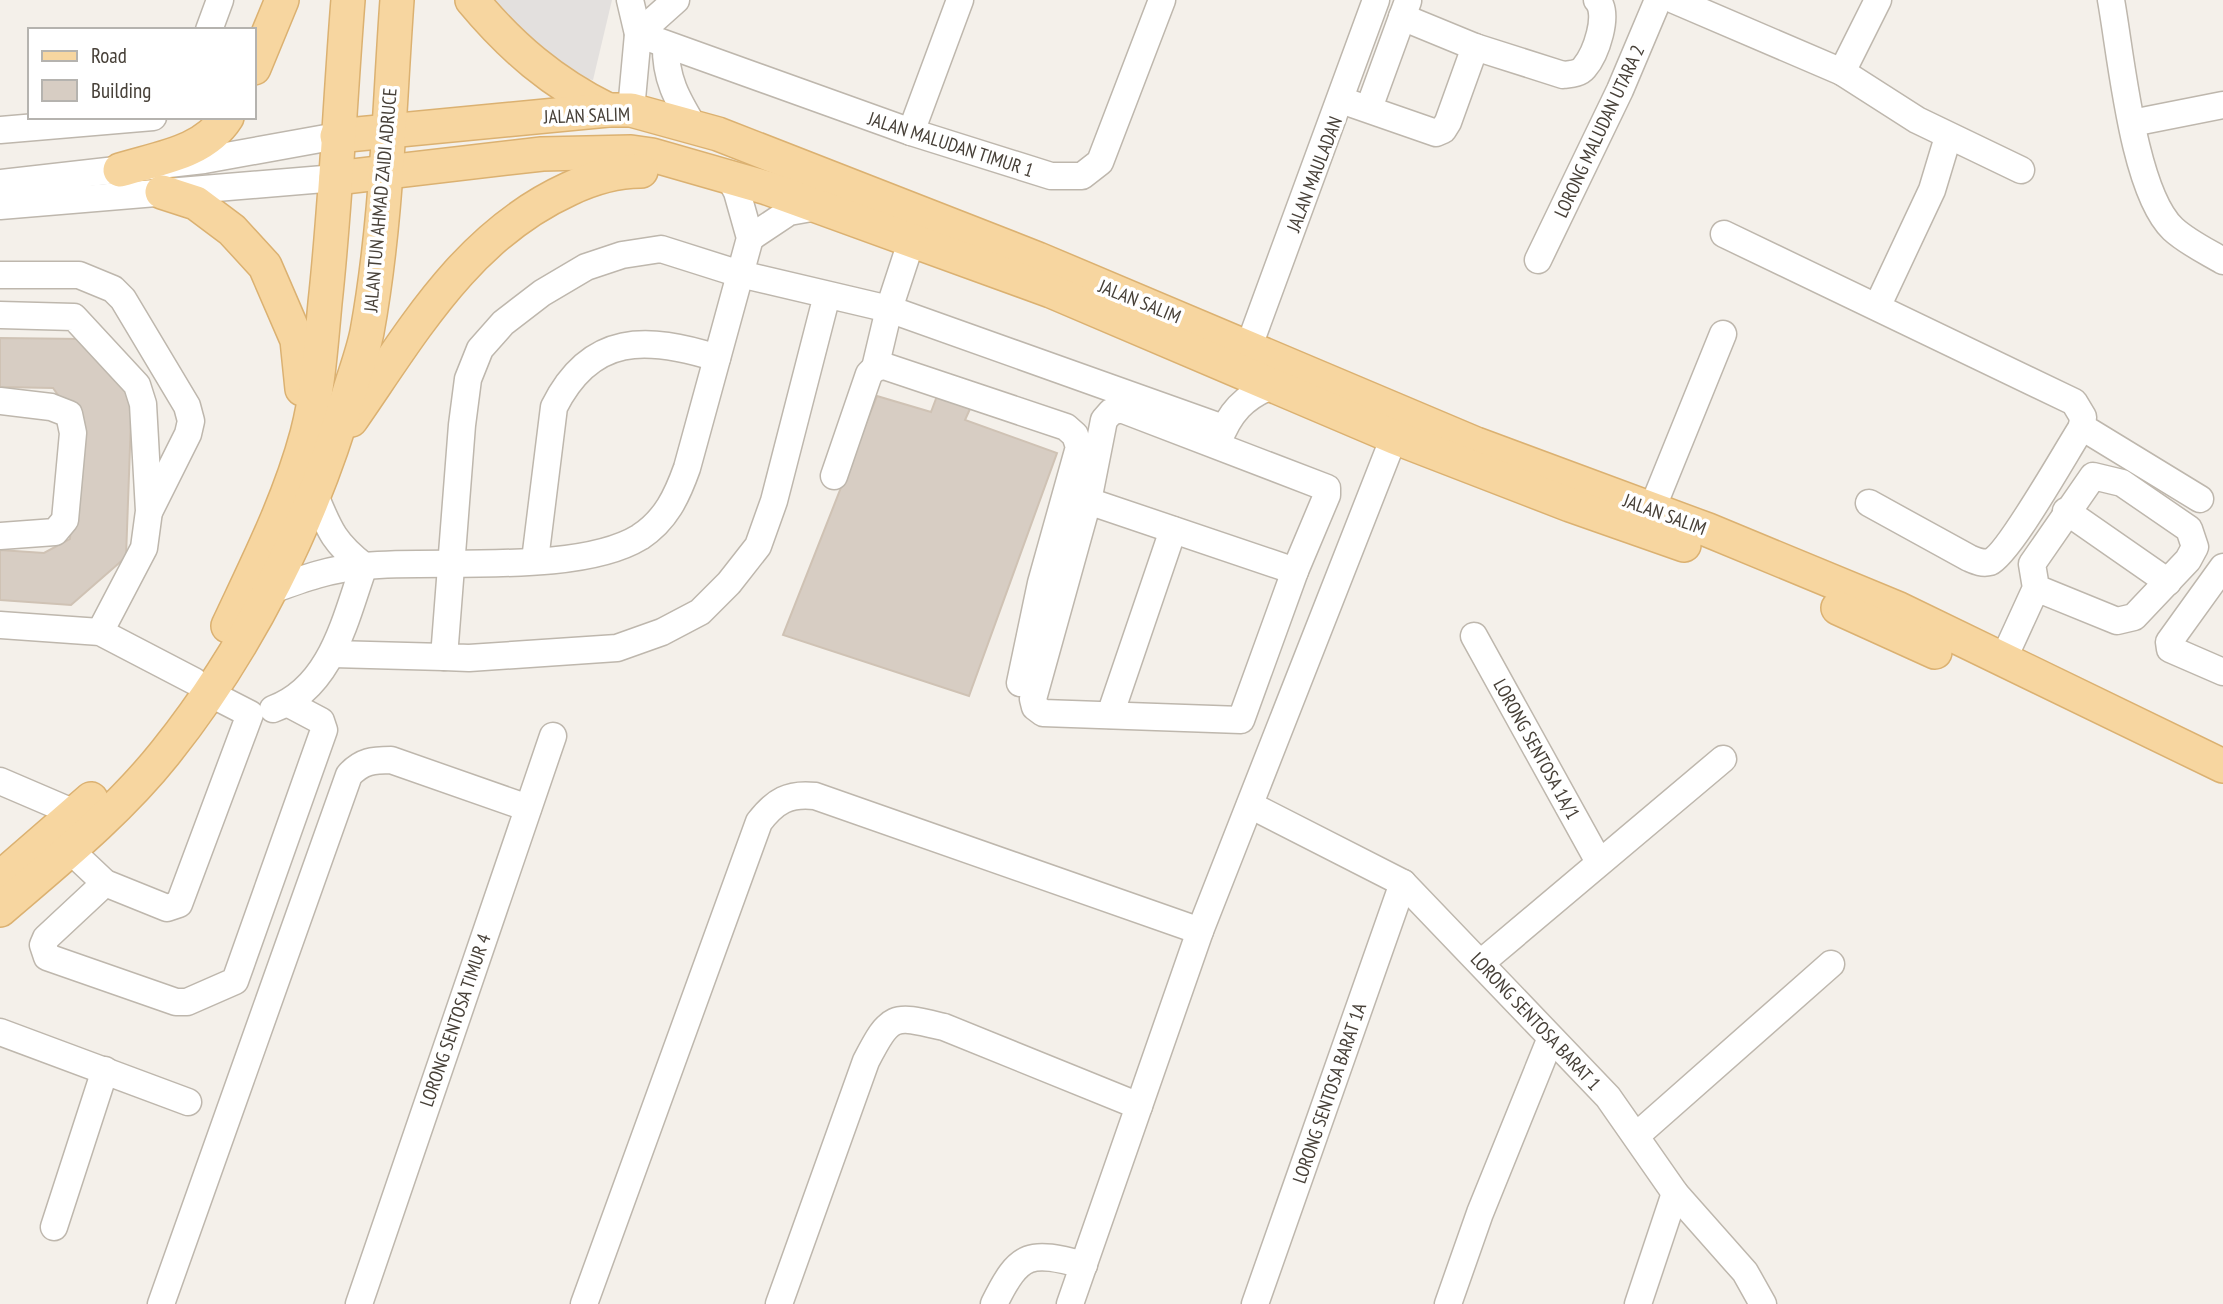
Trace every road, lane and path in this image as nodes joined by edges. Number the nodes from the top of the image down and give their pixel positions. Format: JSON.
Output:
{"nodes":[{"id":1,"x":220,"y":0,"type":"edge"},
{"id":2,"x":282,"y":0,"type":"edge"},
{"id":3,"x":348,"y":0,"type":"edge"},
{"id":4,"x":397,"y":0,"type":"edge"},
{"id":5,"x":472,"y":0,"type":"edge"},
{"id":6,"x":630,"y":0,"type":"edge"},
{"id":7,"x":676,"y":0,"type":"edge"},
{"id":8,"x":960,"y":0,"type":"edge"},
{"id":9,"x":1162,"y":0,"type":"edge"},
{"id":10,"x":1376,"y":0,"type":"edge"},
{"id":11,"x":1597,"y":0,"type":"edge"},
{"id":12,"x":1658,"y":0,"type":"edge"},
{"id":13,"x":1674,"y":0,"type":"edge"},
{"id":14,"x":1878,"y":0,"type":"edge"},
{"id":15,"x":2111,"y":0,"type":"edge"},
{"id":16,"x":1405,"y":9,"type":"edge"},
{"id":17,"x":210,"y":28,"type":"edge"},
{"id":18,"x":638,"y":34,"type":"junction"},
{"id":19,"x":666,"y":45,"type":"junction"},
{"id":20,"x":1475,"y":47,"type":"junction"},
{"id":21,"x":256,"y":63,"type":"edge"},
{"id":22,"x":1584,"y":67,"type":"junction"},
{"id":23,"x":1843,"y":72,"type":"junction"},
{"id":24,"x":1620,"y":90,"type":"junction"},
{"id":25,"x":1341,"y":100,"type":"junction"},
{"id":26,"x":2223,"y":105,"type":"edge"},
{"id":27,"x":1369,"y":108,"type":"junction"},
{"id":28,"x":619,"y":110,"type":"junction"},
{"id":29,"x":129,"y":119,"type":"edge"},
{"id":30,"x":226,"y":119,"type":"edge"},
{"id":31,"x":2132,"y":122,"type":"junction"},
{"id":32,"x":694,"y":127,"type":"junction"},
{"id":33,"x":0,"y":130,"type":"edge"},
{"id":34,"x":389,"y":130,"type":"junction"},
{"id":35,"x":911,"y":132,"type":"junction"},
{"id":36,"x":337,"y":136,"type":"junction"},
{"id":37,"x":1948,"y":137,"type":"junction"},
{"id":38,"x":120,"y":170,"type":"junction"},
{"id":39,"x":2021,"y":170,"type":"dead end"},
{"id":40,"x":386,"y":173,"type":"junction"},
{"id":41,"x":723,"y":175,"type":"junction"},
{"id":42,"x":336,"y":178,"type":"junction"},
{"id":43,"x":0,"y":183,"type":"edge"},
{"id":44,"x":162,"y":192,"type":"junction"},
{"id":45,"x":0,"y":205,"type":"edge"},
{"id":46,"x":817,"y":207,"type":"junction"},
{"id":47,"x":1724,"y":234,"type":"dead end"},
{"id":48,"x":750,"y":238,"type":"junction"},
{"id":49,"x":912,"y":239,"type":"junction"},
{"id":50,"x":1538,"y":261,"type":"dead end"},
{"id":51,"x":2223,"y":261,"type":"edge"},
{"id":52,"x":740,"y":274,"type":"junction"},
{"id":53,"x":0,"y":275,"type":"edge"},
{"id":54,"x":827,"y":295,"type":"junction"},
{"id":55,"x":1878,"y":305,"type":"junction"},
{"id":56,"x":889,"y":309,"type":"junction"},
{"id":57,"x":0,"y":315,"type":"edge"},
{"id":58,"x":1723,"y":334,"type":"dead end"},
{"id":59,"x":1249,"y":346,"type":"junction"},
{"id":60,"x":717,"y":358,"type":"junction"},
{"id":61,"x":876,"y":368,"type":"junction"},
{"id":62,"x":1274,"y":385,"type":"junction"},
{"id":63,"x":0,"y":401,"type":"edge"},
{"id":64,"x":2082,"y":427,"type":"junction"},
{"id":65,"x":1220,"y":436,"type":"junction"},
{"id":66,"x":1394,"y":437,"type":"junction"},
{"id":67,"x":321,"y":438,"type":"junction"},
{"id":68,"x":2063,"y":457,"type":"junction"},
{"id":69,"x":834,"y":476,"type":"dead end"},
{"id":70,"x":2093,"y":476,"type":"junction"},
{"id":71,"x":314,"y":494,"type":"junction"},
{"id":72,"x":2200,"y":499,"type":"dead end"},
{"id":73,"x":1088,"y":501,"type":"junction"},
{"id":74,"x":1870,"y":503,"type":"dead end"},
{"id":75,"x":1652,"y":509,"type":"junction"},
{"id":76,"x":149,"y":511,"type":"junction"},
{"id":77,"x":2066,"y":511,"type":"junction"},
{"id":78,"x":1173,"y":530,"type":"junction"},
{"id":79,"x":0,"y":536,"type":"edge"},
{"id":80,"x":535,"y":560,"type":"junction"},
{"id":81,"x":453,"y":563,"type":"junction"},
{"id":82,"x":364,"y":566,"type":"junction"},
{"id":83,"x":2223,"y":567,"type":"edge"},
{"id":84,"x":1296,"y":571,"type":"junction"},
{"id":85,"x":2168,"y":582,"type":"junction"},
{"id":86,"x":2036,"y":588,"type":"junction"},
{"id":87,"x":272,"y":590,"type":"junction"},
{"id":88,"x":0,"y":625,"type":"edge"},
{"id":89,"x":100,"y":632,"type":"junction"},
{"id":90,"x":1474,"y":636,"type":"dead end"},
{"id":91,"x":333,"y":654,"type":"junction"},
{"id":92,"x":444,"y":657,"type":"junction"},
{"id":93,"x":2003,"y":660,"type":"junction"},
{"id":94,"x":2223,"y":672,"type":"edge"},
{"id":95,"x":201,"y":687,"type":"junction"},
{"id":96,"x":1017,"y":696,"type":"dead end"},
{"id":97,"x":287,"y":703,"type":"junction"},
{"id":98,"x":250,"y":714,"type":"junction"},
{"id":99,"x":1110,"y":715,"type":"junction"},
{"id":100,"x":1241,"y":720,"type":"junction"},
{"id":101,"x":1279,"y":729,"type":"junction"},
{"id":102,"x":553,"y":736,"type":"dead end"},
{"id":103,"x":1723,"y":759,"type":"dead end"},
{"id":104,"x":2223,"y":766,"type":"edge"},
{"id":105,"x":0,"y":781,"type":"edge"},
{"id":106,"x":2223,"y":789,"type":"edge"},
{"id":107,"x":1250,"y":805,"type":"junction"},
{"id":108,"x":528,"y":808,"type":"junction"},
{"id":109,"x":77,"y":814,"type":"junction"},
{"id":110,"x":70,"y":850,"type":"junction"},
{"id":111,"x":1599,"y":862,"type":"junction"},
{"id":112,"x":278,"y":864,"type":"junction"},
{"id":113,"x":0,"y":878,"type":"edge"},
{"id":114,"x":310,"y":880,"type":"junction"},
{"id":115,"x":105,"y":883,"type":"junction"},
{"id":116,"x":1403,"y":883,"type":"junction"},
{"id":117,"x":0,"y":910,"type":"edge"},
{"id":118,"x":1200,"y":931,"type":"junction"},
{"id":119,"x":1482,"y":962,"type":"junction"},
{"id":120,"x":1831,"y":964,"type":"dead end"},
{"id":121,"x":0,"y":1032,"type":"edge"},
{"id":122,"x":1550,"y":1040,"type":"junction"},
{"id":123,"x":106,"y":1070,"type":"junction"},
{"id":124,"x":188,"y":1102,"type":"dead end"},
{"id":125,"x":1139,"y":1106,"type":"junction"},
{"id":126,"x":1636,"y":1136,"type":"junction"},
{"id":127,"x":1675,"y":1193,"type":"junction"},
{"id":128,"x":54,"y":1227,"type":"dead end"},
{"id":129,"x":1084,"y":1265,"type":"junction"},
{"id":130,"x":161,"y":1304,"type":"edge"},
{"id":131,"x":359,"y":1304,"type":"edge"},
{"id":132,"x":584,"y":1304,"type":"edge"},
{"id":133,"x":779,"y":1304,"type":"edge"},
{"id":134,"x":994,"y":1304,"type":"edge"},
{"id":135,"x":1070,"y":1304,"type":"edge"},
{"id":136,"x":1255,"y":1304,"type":"edge"},
{"id":137,"x":1448,"y":1304,"type":"edge"},
{"id":138,"x":1638,"y":1304,"type":"edge"},
{"id":139,"x":1763,"y":1304,"type":"edge"}],
"edges":[{"from":1,"to":17,"type":"street"},
{"from":2,"to":21,"type":"main road"},
{"from":3,"to":36,"type":"main road","name":"JALAN TUN AHMAD ZAIDI ADRUCE"},
{"from":4,"to":34,"type":"main road","name":"JALAN TUN AHMAD ZAIDI ADRUCE"},
{"from":5,"to":28,"type":"main road"},
{"from":6,"to":18,"type":"street"},
{"from":7,"to":18,"type":"street"},
{"from":8,"to":35,"type":"street"},
{"from":9,"to":35,"type":"street","name":"JALAN MALUDAN TIMUR 1"},
{"from":10,"to":25,"type":"street","name":"JALAN MAULADAN"},
{"from":11,"to":22,"type":"street"},
{"from":12,"to":24,"type":"street","name":"LORONG MALUDAN UTARA 2"},
{"from":13,"to":23,"type":"street"},
{"from":14,"to":23,"type":"street"},
{"from":15,"to":31,"type":"street"},
{"from":16,"to":20,"type":"street"},
{"from":16,"to":27,"type":"street"},
{"from":18,"to":19,"type":"street","name":"JALAN MALUDAN TIMUR 1"},
{"from":18,"to":28,"type":"street"},
{"from":19,"to":32,"type":"street"},
{"from":19,"to":35,"type":"street","name":"JALAN MALUDAN TIMUR 1"},
{"from":20,"to":22,"type":"street"},
{"from":20,"to":27,"type":"street"},
{"from":22,"to":24,"type":"street"},
{"from":23,"to":37,"type":"street"},
{"from":24,"to":50,"type":"street","name":"LORONG MALUDAN UTARA 2"},
{"from":25,"to":27,"type":"street"},
{"from":25,"to":59,"type":"street","name":"JALAN MAULADAN"},
{"from":26,"to":31,"type":"street"},
{"from":28,"to":32,"type":"main road","name":"JALAN SALIM"},
{"from":28,"to":34,"type":"main road","name":"JALAN SALIM"},
{"from":29,"to":33,"type":"street"},
{"from":30,"to":38,"type":"main road"},
{"from":31,"to":51,"type":"street"},
{"from":32,"to":59,"type":"main road","name":"JALAN SALIM"},
{"from":34,"to":36,"type":"main road","name":"JALAN SALIM"},
{"from":34,"to":40,"type":"main road","name":"JALAN TUN AHMAD ZAIDI ADRUCE"},
{"from":36,"to":38,"type":"street","name":"JALAN SALIM"},
{"from":36,"to":42,"type":"main road","name":"JALAN TUN AHMAD ZAIDI ADRUCE"},
{"from":37,"to":39,"type":"street"},
{"from":37,"to":55,"type":"street"},
{"from":38,"to":43,"type":"street","name":"JALAN SALIM"},
{"from":40,"to":41,"type":"main road","name":"JALAN SALIM"},
{"from":40,"to":42,"type":"main road","name":"JALAN SALIM"},
{"from":40,"to":67,"type":"main road","name":"JALAN TUN AHMAD ZAIDI ADRUCE"},
{"from":41,"to":46,"type":"main road","name":"JALAN SALIM"},
{"from":41,"to":48,"type":"street"},
{"from":41,"to":67,"type":"main road"},
{"from":42,"to":44,"type":"street","name":"JALAN SALIM"},
{"from":42,"to":67,"type":"main road","name":"JALAN TUN AHMAD ZAIDI ADRUCE"},
{"from":44,"to":45,"type":"street","name":"JALAN SALIM"},
{"from":44,"to":67,"type":"main road"},
{"from":46,"to":48,"type":"street"},
{"from":46,"to":49,"type":"main road","name":"JALAN SALIM"},
{"from":47,"to":55,"type":"street"},
{"from":48,"to":52,"type":"street"},
{"from":49,"to":56,"type":"street"},
{"from":49,"to":62,"type":"main road","name":"JALAN SALIM"},
{"from":52,"to":54,"type":"street"},
{"from":52,"to":60,"type":"street"},
{"from":52,"to":81,"type":"street"},
{"from":53,"to":76,"type":"street"},
{"from":54,"to":56,"type":"street"},
{"from":54,"to":92,"type":"street"},
{"from":55,"to":64,"type":"street"},
{"from":56,"to":61,"type":"street"},
{"from":56,"to":65,"type":"street"},
{"from":57,"to":76,"type":"street"},
{"from":58,"to":75,"type":"street"},
{"from":59,"to":75,"type":"main road","name":"JALAN SALIM"},
{"from":60,"to":80,"type":"street"},
{"from":60,"to":80,"type":"street"},
{"from":61,"to":69,"type":"street"},
{"from":61,"to":96,"type":"street"},
{"from":62,"to":65,"type":"street"},
{"from":62,"to":66,"type":"main road","name":"JALAN SALIM"},
{"from":63,"to":79,"type":"street"},
{"from":64,"to":68,"type":"street"},
{"from":64,"to":72,"type":"street"},
{"from":65,"to":73,"type":"street"},
{"from":65,"to":84,"type":"street"},
{"from":66,"to":101,"type":"street"},
{"from":66,"to":106,"type":"main road","name":"JALAN SALIM"},
{"from":67,"to":71,"type":"main road","name":"JALAN TUN AHMAD ZAIDI ADRUCE"},
{"from":67,"to":95,"type":"main road","name":"JALAN TUN AHMAD ZAIDI ADRUCE"},
{"from":68,"to":70,"type":"street"},
{"from":68,"to":74,"type":"street"},
{"from":70,"to":77,"type":"street"},
{"from":70,"to":85,"type":"street"},
{"from":71,"to":82,"type":"street"},
{"from":71,"to":87,"type":"main road","name":"JALAN TUN AHMAD ZAIDI ADRUCE"},
{"from":73,"to":78,"type":"street"},
{"from":73,"to":99,"type":"street"},
{"from":75,"to":93,"type":"main road","name":"JALAN SALIM"},
{"from":76,"to":89,"type":"street"},
{"from":77,"to":85,"type":"street"},
{"from":77,"to":86,"type":"street"},
{"from":78,"to":84,"type":"street"},
{"from":78,"to":99,"type":"street"},
{"from":80,"to":81,"type":"street"},
{"from":81,"to":82,"type":"street"},
{"from":81,"to":92,"type":"street"},
{"from":82,"to":87,"type":"street"},
{"from":82,"to":91,"type":"street"},
{"from":83,"to":94,"type":"street"},
{"from":84,"to":100,"type":"street"},
{"from":85,"to":86,"type":"street"},
{"from":86,"to":93,"type":"street"},
{"from":87,"to":95,"type":"main road","name":"JALAN TUN AHMAD ZAIDI ADRUCE"},
{"from":88,"to":89,"type":"street"},
{"from":89,"to":95,"type":"street"},
{"from":90,"to":111,"type":"street","name":"LORONG SENTOSA 1A/1"},
{"from":91,"to":92,"type":"street"},
{"from":91,"to":97,"type":"street"},
{"from":93,"to":104,"type":"main road","name":"JALAN SALIM"},
{"from":95,"to":98,"type":"street"},
{"from":95,"to":109,"type":"main road","name":"JALAN TUN AHMAD ZAIDI ADRUCE"},
{"from":95,"to":110,"type":"main road","name":"JALAN TUN AHMAD ZAIDI ADRUCE"},
{"from":97,"to":98,"type":"street"},
{"from":97,"to":112,"type":"street"},
{"from":98,"to":115,"type":"street"},
{"from":99,"to":100,"type":"street"},
{"from":100,"to":101,"type":"street"},
{"from":101,"to":107,"type":"street"},
{"from":102,"to":108,"type":"street","name":"LORONG SENTOSA TIMUR 4"},
{"from":103,"to":111,"type":"street"},
{"from":105,"to":109,"type":"street"},
{"from":107,"to":116,"type":"street","name":"LORONG SENTOSA BARAT 1"},
{"from":107,"to":118,"type":"street"},
{"from":108,"to":114,"type":"street"},
{"from":108,"to":131,"type":"street","name":"LORONG SENTOSA TIMUR 4"},
{"from":109,"to":113,"type":"main road","name":"JALAN TUN AHMAD ZAIDI ADRUCE"},
{"from":110,"to":115,"type":"street"},
{"from":110,"to":117,"type":"main road","name":"JALAN TUN AHMAD ZAIDI ADRUCE"},
{"from":111,"to":119,"type":"street"},
{"from":112,"to":114,"type":"street"},
{"from":112,"to":115,"type":"street"},
{"from":114,"to":130,"type":"street"},
{"from":116,"to":119,"type":"street","name":"LORONG SENTOSA BARAT 1"},
{"from":116,"to":136,"type":"street","name":"LORONG SENTOSA BARAT 1A"},
{"from":118,"to":125,"type":"street"},
{"from":118,"to":132,"type":"street"},
{"from":119,"to":122,"type":"street","name":"LORONG SENTOSA BARAT 1"},
{"from":120,"to":126,"type":"street"},
{"from":121,"to":123,"type":"street"},
{"from":122,"to":126,"type":"street","name":"LORONG SENTOSA BARAT 1"},
{"from":122,"to":137,"type":"street"},
{"from":123,"to":124,"type":"street"},
{"from":123,"to":128,"type":"street"},
{"from":125,"to":129,"type":"street"},
{"from":125,"to":133,"type":"street"},
{"from":126,"to":127,"type":"street","name":"LORONG SENTOSA BARAT 1"},
{"from":127,"to":138,"type":"street"},
{"from":127,"to":139,"type":"street","name":"LORONG SENTOSA BARAT 1"},
{"from":129,"to":134,"type":"street"},
{"from":129,"to":135,"type":"street"}]}
